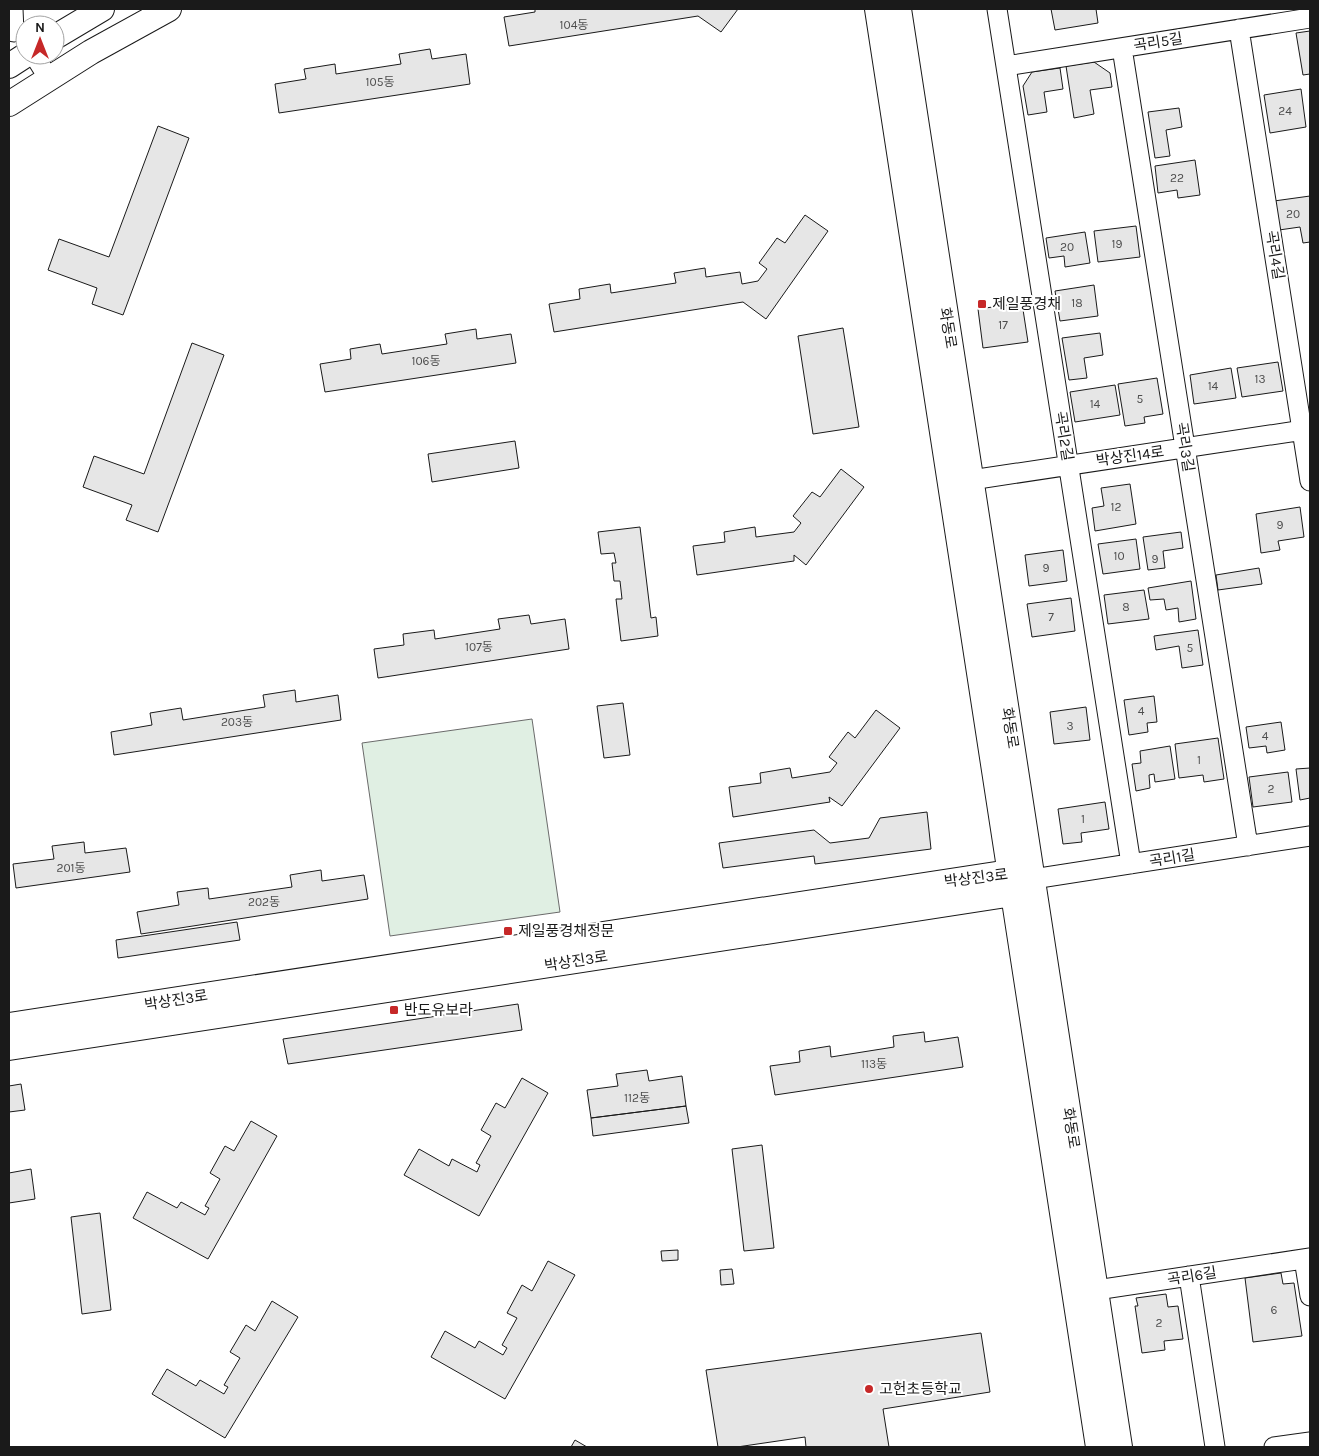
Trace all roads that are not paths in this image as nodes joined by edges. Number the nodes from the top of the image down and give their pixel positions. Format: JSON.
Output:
{"nodes":[{"id":1,"x":13,"y":9,"type":"edge"},
{"id":2,"x":102,"y":9,"type":"edge"},
{"id":3,"x":170,"y":9,"type":"edge"},
{"id":4,"x":876,"y":9,"type":"edge"},
{"id":5,"x":899,"y":9,"type":"edge"},
{"id":6,"x":996,"y":9,"type":"edge"},
{"id":7,"x":1310,"y":18,"type":"edge"},
{"id":8,"x":15,"y":26,"type":"edge"},
{"id":9,"x":1239,"y":30,"type":"junction"},
{"id":10,"x":65,"y":31,"type":"edge"},
{"id":11,"x":1122,"y":48,"type":"junction"},
{"id":12,"x":40,"y":65,"type":"edge"},
{"id":13,"x":1006,"y":66,"type":"junction"},
{"id":14,"x":49,"y":79,"type":"junction"},
{"id":15,"x":9,"y":104,"type":"edge"},
{"id":16,"x":1306,"y":429,"type":"edge"},
{"id":17,"x":1185,"y":448,"type":"junction"},
{"id":18,"x":1068,"y":465,"type":"junction"},
{"id":19,"x":1310,"y":481,"type":"edge"},
{"id":20,"x":961,"y":482,"type":"junction"},
{"id":21,"x":1310,"y":836,"type":"edge"},
{"id":22,"x":1248,"y":846,"type":"junction"},
{"id":23,"x":1131,"y":864,"type":"junction"},
{"id":24,"x":1033,"y":879,"type":"junction"},
{"id":25,"x":1011,"y":883,"type":"junction"},
{"id":26,"x":9,"y":1026,"type":"edge"},
{"id":27,"x":9,"y":1048,"type":"edge"},
{"id":28,"x":1307,"y":1259,"type":"edge"},
{"id":29,"x":1189,"y":1276,"type":"junction"},
{"id":30,"x":1085,"y":1292,"type":"junction"},
{"id":31,"x":1310,"y":1296,"type":"edge"},
{"id":32,"x":1310,"y":1442,"type":"edge"},
{"id":33,"x":1098,"y":1447,"type":"edge"},
{"id":34,"x":1120,"y":1447,"type":"edge"},
{"id":35,"x":1216,"y":1447,"type":"edge"},
{"id":36,"x":1274,"y":1447,"type":"edge"}],
"edges":[{"from":1,"to":8,"type":"street"},
{"from":2,"to":10,"type":"street"},
{"from":3,"to":14,"type":"street"},
{"from":4,"to":20,"type":"street","name":"화동로"},
{"from":5,"to":20,"type":"street","name":"화동로"},
{"from":6,"to":13,"type":"street","name":"곡리2길"},
{"from":7,"to":9,"type":"street","name":"곡리5길"},
{"from":9,"to":11,"type":"street","name":"곡리5길"},
{"from":9,"to":16,"type":"street","name":"곡리4길"},
{"from":11,"to":13,"type":"street","name":"곡리5길"},
{"from":11,"to":17,"type":"street","name":"곡리3길"},
{"from":12,"to":14,"type":"street"},
{"from":13,"to":18,"type":"street","name":"곡리2길"},
{"from":14,"to":15,"type":"street"},
{"from":16,"to":17,"type":"street","name":"박상진14로"},
{"from":16,"to":19,"type":"street","name":"곡리4길"},
{"from":17,"to":18,"type":"street","name":"박상진14로"},
{"from":17,"to":22,"type":"street","name":"곡리3길"},
{"from":18,"to":20,"type":"street","name":"박상진14로"},
{"from":18,"to":23,"type":"street","name":"곡리2길"},
{"from":20,"to":24,"type":"street","name":"화동로"},
{"from":20,"to":25,"type":"street","name":"화동로"},
{"from":21,"to":22,"type":"street","name":"곡리1길"},
{"from":22,"to":23,"type":"street","name":"곡리1길"},
{"from":23,"to":24,"type":"street","name":"곡리1길"},
{"from":24,"to":25,"type":"street","name":"박상진3로"},
{"from":24,"to":30,"type":"street","name":"화동로"},
{"from":25,"to":26,"type":"street","name":"박상진3로"},
{"from":25,"to":27,"type":"street","name":"박상진3로"},
{"from":25,"to":30,"type":"street","name":"화동로"},
{"from":28,"to":29,"type":"street","name":"곡리6길"},
{"from":28,"to":31,"type":"street"},
{"from":29,"to":30,"type":"street","name":"곡리6길"},
{"from":29,"to":35,"type":"street"},
{"from":30,"to":33,"type":"street","name":"화동로"},
{"from":30,"to":34,"type":"street","name":"화동로"},
{"from":32,"to":36,"type":"street"}]}
